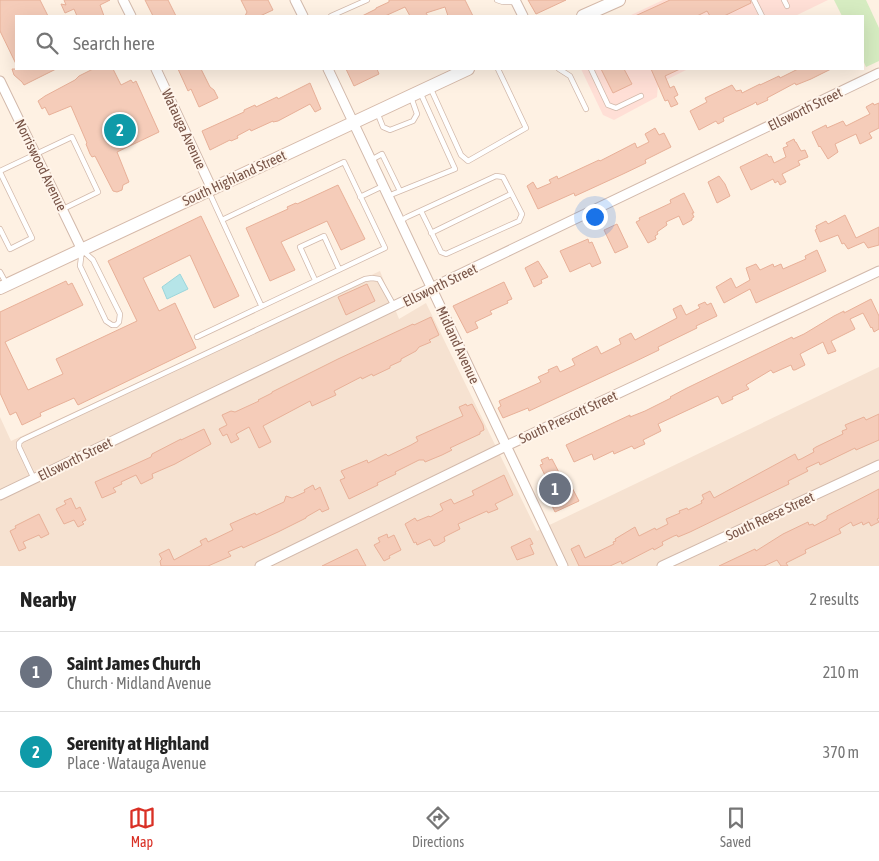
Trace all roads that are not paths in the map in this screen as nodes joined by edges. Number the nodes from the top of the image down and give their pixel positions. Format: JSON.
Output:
{"nodes":[{"id":1,"x":123,"y":0,"type":"edge"},
{"id":2,"x":367,"y":0,"type":"edge"},
{"id":3,"x":497,"y":0,"type":"edge"},
{"id":4,"x":618,"y":0,"type":"edge"},
{"id":5,"x":754,"y":0,"type":"edge"},
{"id":6,"x":784,"y":0,"type":"edge"},
{"id":7,"x":298,"y":1,"type":"edge"},
{"id":8,"x":516,"y":1,"type":"edge"},
{"id":9,"x":787,"y":6,"type":"dead end"},
{"id":10,"x":130,"y":15,"type":"edge"},
{"id":11,"x":303,"y":15,"type":"edge"},
{"id":12,"x":333,"y":15,"type":"edge"},
{"id":13,"x":523,"y":15,"type":"edge"},
{"id":14,"x":585,"y":15,"type":"edge"},
{"id":15,"x":762,"y":15,"type":"edge"},
{"id":16,"x":156,"y":70,"type":"edge"},
{"id":17,"x":328,"y":70,"type":"edge"},
{"id":18,"x":466,"y":70,"type":"edge"},
{"id":19,"x":498,"y":70,"type":"edge"},
{"id":20,"x":561,"y":70,"type":"edge"},
{"id":21,"x":591,"y":70,"type":"edge"},
{"id":22,"x":879,"y":73,"type":"edge"},
{"id":23,"x":0,"y":82,"type":"edge"},
{"id":24,"x":420,"y":91,"type":"junction"},
{"id":25,"x":641,"y":96,"type":"dead end"},
{"id":26,"x":586,"y":109,"type":"dead end"},
{"id":27,"x":376,"y":111,"type":"junction"},
{"id":28,"x":354,"y":122,"type":"junction"},
{"id":29,"x":36,"y":154,"type":"junction"},
{"id":30,"x":371,"y":160,"type":"junction"},
{"id":31,"x":0,"y":171,"type":"edge"},
{"id":32,"x":383,"y":186,"type":"junction"},
{"id":33,"x":210,"y":190,"type":"junction"},
{"id":34,"x":400,"y":191,"type":"junction"},
{"id":35,"x":511,"y":194,"type":"junction"},
{"id":36,"x":388,"y":196,"type":"junction"},
{"id":37,"x":360,"y":197,"type":"junction"},
{"id":38,"x":63,"y":209,"type":"junction"},
{"id":39,"x":421,"y":211,"type":"junction"},
{"id":40,"x":222,"y":220,"type":"junction"},
{"id":41,"x":400,"y":221,"type":"junction"},
{"id":42,"x":0,"y":229,"type":"edge"},
{"id":43,"x":431,"y":233,"type":"junction"},
{"id":44,"x":82,"y":250,"type":"junction"},
{"id":45,"x":339,"y":269,"type":"junction"},
{"id":46,"x":879,"y":271,"type":"edge"},
{"id":47,"x":0,"y":272,"type":"edge"},
{"id":48,"x":315,"y":280,"type":"junction"},
{"id":49,"x":3,"y":286,"type":"edge"},
{"id":50,"x":431,"y":289,"type":"junction"},
{"id":51,"x":261,"y":305,"type":"junction"},
{"id":52,"x":394,"y":307,"type":"junction"},
{"id":53,"x":197,"y":337,"type":"dead end"},
{"id":54,"x":506,"y":446,"type":"junction"},
{"id":55,"x":879,"y":465,"type":"edge"},
{"id":56,"x":34,"y":479,"type":"junction"},
{"id":57,"x":0,"y":495,"type":"edge"},
{"id":58,"x":260,"y":566,"type":"edge"},
{"id":59,"x":563,"y":566,"type":"edge"},
{"id":60,"x":662,"y":566,"type":"edge"}],
"edges":[{"from":1,"to":10,"type":"street"},
{"from":2,"to":12,"type":"lane"},
{"from":3,"to":8,"type":"lane"},
{"from":4,"to":14,"type":"main road"},
{"from":5,"to":15,"type":"lane"},
{"from":6,"to":9,"type":"lane"},
{"from":7,"to":11,"type":"street"},
{"from":8,"to":13,"type":"street"},
{"from":16,"to":33,"type":"street","name":"Watauga Avenue"},
{"from":17,"to":28,"type":"street","name":"Midland Avenue"},
{"from":18,"to":24,"type":"main road","name":"South Highland Street"},
{"from":19,"to":24,"type":"lane"},
{"from":20,"to":26,"type":"lane"},
{"from":21,"to":25,"type":"lane"},
{"from":22,"to":50,"type":"street","name":"Ellsworth Street"},
{"from":23,"to":29,"type":"street","name":"Norriswood Avenue"},
{"from":24,"to":27,"type":"main road","name":"South Highland Street"},
{"from":24,"to":27,"type":"lane"},
{"from":24,"to":34,"type":"lane"},
{"from":27,"to":28,"type":"main road","name":"South Highland Street"},
{"from":28,"to":30,"type":"street","name":"Midland Avenue"},
{"from":28,"to":33,"type":"main road","name":"South Highland Street"},
{"from":29,"to":31,"type":"lane"},
{"from":29,"to":38,"type":"street","name":"Norriswood Avenue"},
{"from":29,"to":38,"type":"lane"},
{"from":30,"to":32,"type":"street","name":"Midland Avenue"},
{"from":30,"to":34,"type":"lane"},
{"from":31,"to":42,"type":"lane"},
{"from":32,"to":36,"type":"street","name":"Midland Avenue"},
{"from":32,"to":37,"type":"lane"},
{"from":33,"to":40,"type":"lane"},
{"from":33,"to":44,"type":"main road","name":"South Highland Street"},
{"from":34,"to":36,"type":"lane"},
{"from":35,"to":39,"type":"lane"},
{"from":35,"to":43,"type":"lane"},
{"from":35,"to":43,"type":"lane"},
{"from":36,"to":41,"type":"street","name":"Midland Avenue"},
{"from":37,"to":40,"type":"lane"},
{"from":37,"to":45,"type":"lane"},
{"from":38,"to":44,"type":"street","name":"Norriswood Avenue"},
{"from":39,"to":41,"type":"lane"},
{"from":39,"to":43,"type":"lane"},
{"from":40,"to":51,"type":"lane"},
{"from":41,"to":50,"type":"street","name":"Midland Avenue"},
{"from":44,"to":44,"type":"lane"},
{"from":44,"to":49,"type":"main road","name":"South Highland Street"},
{"from":45,"to":48,"type":"lane"},
{"from":45,"to":48,"type":"lane"},
{"from":46,"to":54,"type":"street","name":"South Prescott Street"},
{"from":47,"to":49,"type":"lane"},
{"from":48,"to":51,"type":"lane"},
{"from":50,"to":52,"type":"street","name":"Ellsworth Street"},
{"from":50,"to":54,"type":"street","name":"Midland Avenue"},
{"from":51,"to":53,"type":"lane"},
{"from":52,"to":56,"type":"street","name":"Ellsworth Street"},
{"from":52,"to":56,"type":"lane"},
{"from":54,"to":58,"type":"street","name":"South Prescott Street"},
{"from":54,"to":59,"type":"street","name":"Midland Avenue"},
{"from":55,"to":60,"type":"street","name":"South Reese Street"},
{"from":56,"to":57,"type":"street","name":"Ellsworth Street"}]}
